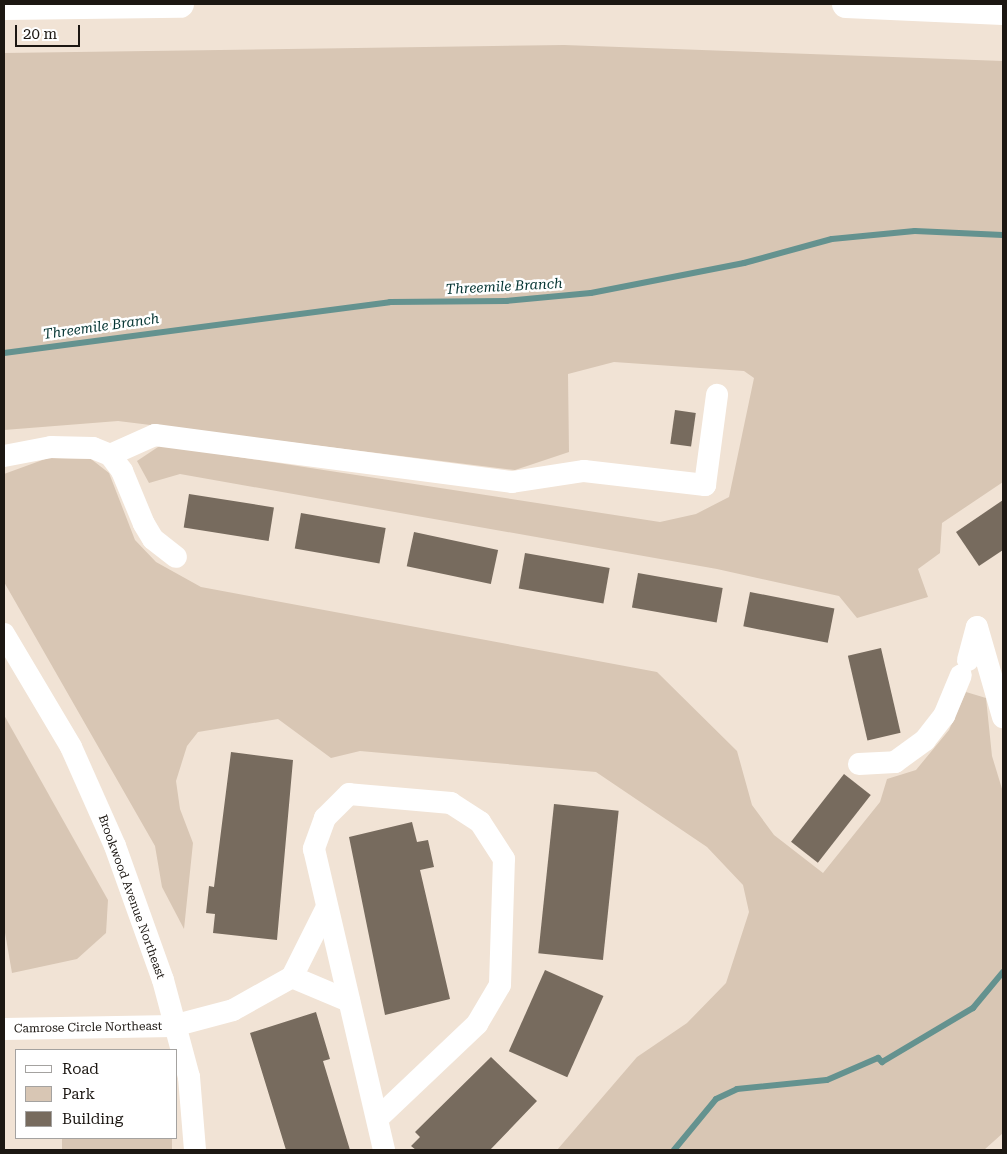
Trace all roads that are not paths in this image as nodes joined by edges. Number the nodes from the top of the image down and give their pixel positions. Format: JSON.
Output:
{"nodes":[{"id":1,"x":180,"y":4,"type":"edge"},
{"id":2,"x":846,"y":4,"type":"edge"},
{"id":3,"x":4,"y":6,"type":"edge"},
{"id":4,"x":1003,"y":11,"type":"edge"},
{"id":5,"x":717,"y":395,"type":"dead end"},
{"id":6,"x":110,"y":455,"type":"junction"},
{"id":7,"x":4,"y":456,"type":"edge"},
{"id":8,"x":176,"y":557,"type":"dead end"},
{"id":9,"x":4,"y":634,"type":"edge"},
{"id":10,"x":1003,"y":717,"type":"edge"},
{"id":11,"x":859,"y":764,"type":"dead end"},
{"id":12,"x":327,"y":907,"type":"junction"},
{"id":13,"x":292,"y":977,"type":"junction"},
{"id":14,"x":349,"y":1001,"type":"junction"},
{"id":15,"x":173,"y":1026,"type":"junction"},
{"id":16,"x":4,"y":1029,"type":"edge"},
{"id":17,"x":378,"y":1118,"type":"junction"},
{"id":18,"x":195,"y":1150,"type":"edge"},
{"id":19,"x":384,"y":1150,"type":"edge"}],
"edges":[{"from":1,"to":3,"type":"main road"},
{"from":2,"to":4,"type":"main road"},
{"from":5,"to":6,"type":"street"},
{"from":6,"to":7,"type":"street"},
{"from":6,"to":8,"type":"street"},
{"from":9,"to":15,"type":"street","name":"Brookwood Avenue Northeast"},
{"from":10,"to":11,"type":"street"},
{"from":12,"to":13,"type":"street"},
{"from":12,"to":14,"type":"street"},
{"from":12,"to":17,"type":"street"},
{"from":13,"to":14,"type":"street"},
{"from":13,"to":15,"type":"street","name":"Camrose Circle Northeast"},
{"from":14,"to":17,"type":"street"},
{"from":15,"to":16,"type":"street","name":"Camrose Circle Northeast"},
{"from":15,"to":18,"type":"street","name":"Brookwood Avenue Northeast"},
{"from":17,"to":19,"type":"street"}]}
